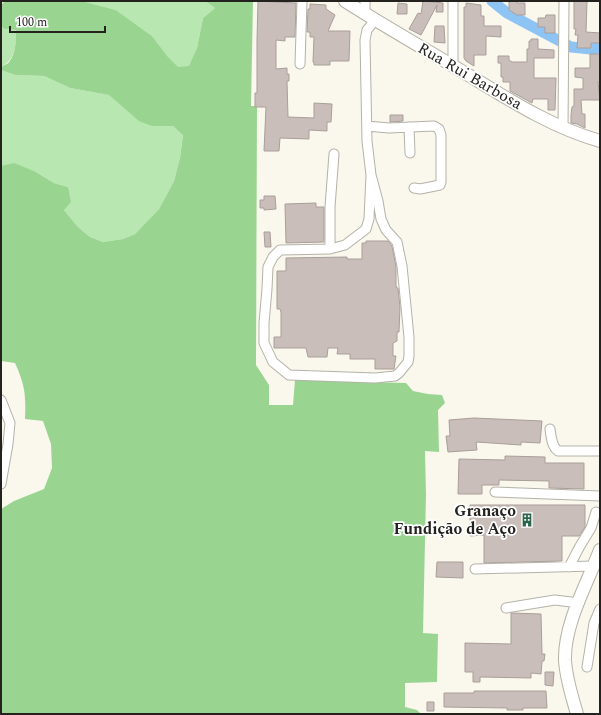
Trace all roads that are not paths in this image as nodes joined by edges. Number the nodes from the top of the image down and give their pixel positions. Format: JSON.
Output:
{"nodes":[{"id":1,"x":302,"y":1,"type":"edge"},
{"id":2,"x":345,"y":1,"type":"edge"},
{"id":3,"x":365,"y":1,"type":"edge"},
{"id":4,"x":453,"y":1,"type":"edge"},
{"id":5,"x":564,"y":1,"type":"edge"},
{"id":6,"x":370,"y":17,"type":"junction"},
{"id":7,"x":300,"y":64,"type":"dead end"},
{"id":8,"x":453,"y":66,"type":"junction"},
{"id":9,"x":367,"y":126,"type":"junction"},
{"id":10,"x":410,"y":127,"type":"junction"},
{"id":11,"x":563,"y":128,"type":"junction"},
{"id":12,"x":600,"y":141,"type":"edge"},
{"id":13,"x":410,"y":153,"type":"dead end"},
{"id":14,"x":334,"y":154,"type":"dead end"},
{"id":15,"x":371,"y":175,"type":"junction"},
{"id":16,"x":414,"y":188,"type":"dead end"},
{"id":17,"x":381,"y":219,"type":"junction"},
{"id":18,"x":366,"y":229,"type":"junction"},
{"id":19,"x":330,"y":249,"type":"junction"},
{"id":20,"x":1,"y":400,"type":"edge"},
{"id":21,"x":550,"y":429,"type":"dead end"},
{"id":22,"x":600,"y":451,"type":"edge"},
{"id":23,"x":1,"y":484,"type":"edge"},
{"id":24,"x":495,"y":492,"type":"dead end"},
{"id":25,"x":600,"y":496,"type":"edge"},
{"id":26,"x":596,"y":512,"type":"dead end"},
{"id":27,"x":600,"y":550,"type":"edge"},
{"id":28,"x":594,"y":566,"type":"junction"},
{"id":29,"x":569,"y":567,"type":"junction"},
{"id":30,"x":580,"y":567,"type":"junction"},
{"id":31,"x":475,"y":569,"type":"dead end"},
{"id":32,"x":589,"y":578,"type":"junction"},
{"id":33,"x":579,"y":603,"type":"junction"},
{"id":34,"x":506,"y":608,"type":"dead end"},
{"id":35,"x":600,"y":609,"type":"edge"},
{"id":36,"x":587,"y":667,"type":"dead end"},
{"id":37,"x":577,"y":714,"type":"edge"}],
"edges":[{"from":1,"to":7,"type":"street"},
{"from":2,"to":6,"type":"main road","name":"Rua Rui Barbosa"},
{"from":3,"to":6,"type":"street"},
{"from":4,"to":8,"type":"street"},
{"from":5,"to":11,"type":"street"},
{"from":6,"to":8,"type":"main road","name":"Rua Rui Barbosa"},
{"from":6,"to":9,"type":"street"},
{"from":8,"to":11,"type":"main road","name":"Rua Rui Barbosa"},
{"from":9,"to":10,"type":"street"},
{"from":9,"to":15,"type":"street"},
{"from":10,"to":13,"type":"street"},
{"from":10,"to":16,"type":"street"},
{"from":11,"to":12,"type":"main road","name":"Rua Rui Barbosa"},
{"from":14,"to":19,"type":"street"},
{"from":15,"to":17,"type":"street"},
{"from":15,"to":18,"type":"street"},
{"from":17,"to":18,"type":"street"},
{"from":17,"to":19,"type":"street"},
{"from":18,"to":19,"type":"street"},
{"from":20,"to":23,"type":"street"},
{"from":21,"to":22,"type":"street"},
{"from":24,"to":25,"type":"street"},
{"from":26,"to":29,"type":"street"},
{"from":27,"to":28,"type":"main road"},
{"from":28,"to":30,"type":"street"},
{"from":28,"to":32,"type":"main road"},
{"from":29,"to":30,"type":"street"},
{"from":29,"to":31,"type":"street"},
{"from":30,"to":32,"type":"street"},
{"from":32,"to":33,"type":"main road"},
{"from":33,"to":34,"type":"street"},
{"from":33,"to":37,"type":"main road"},
{"from":35,"to":36,"type":"street"}]}
